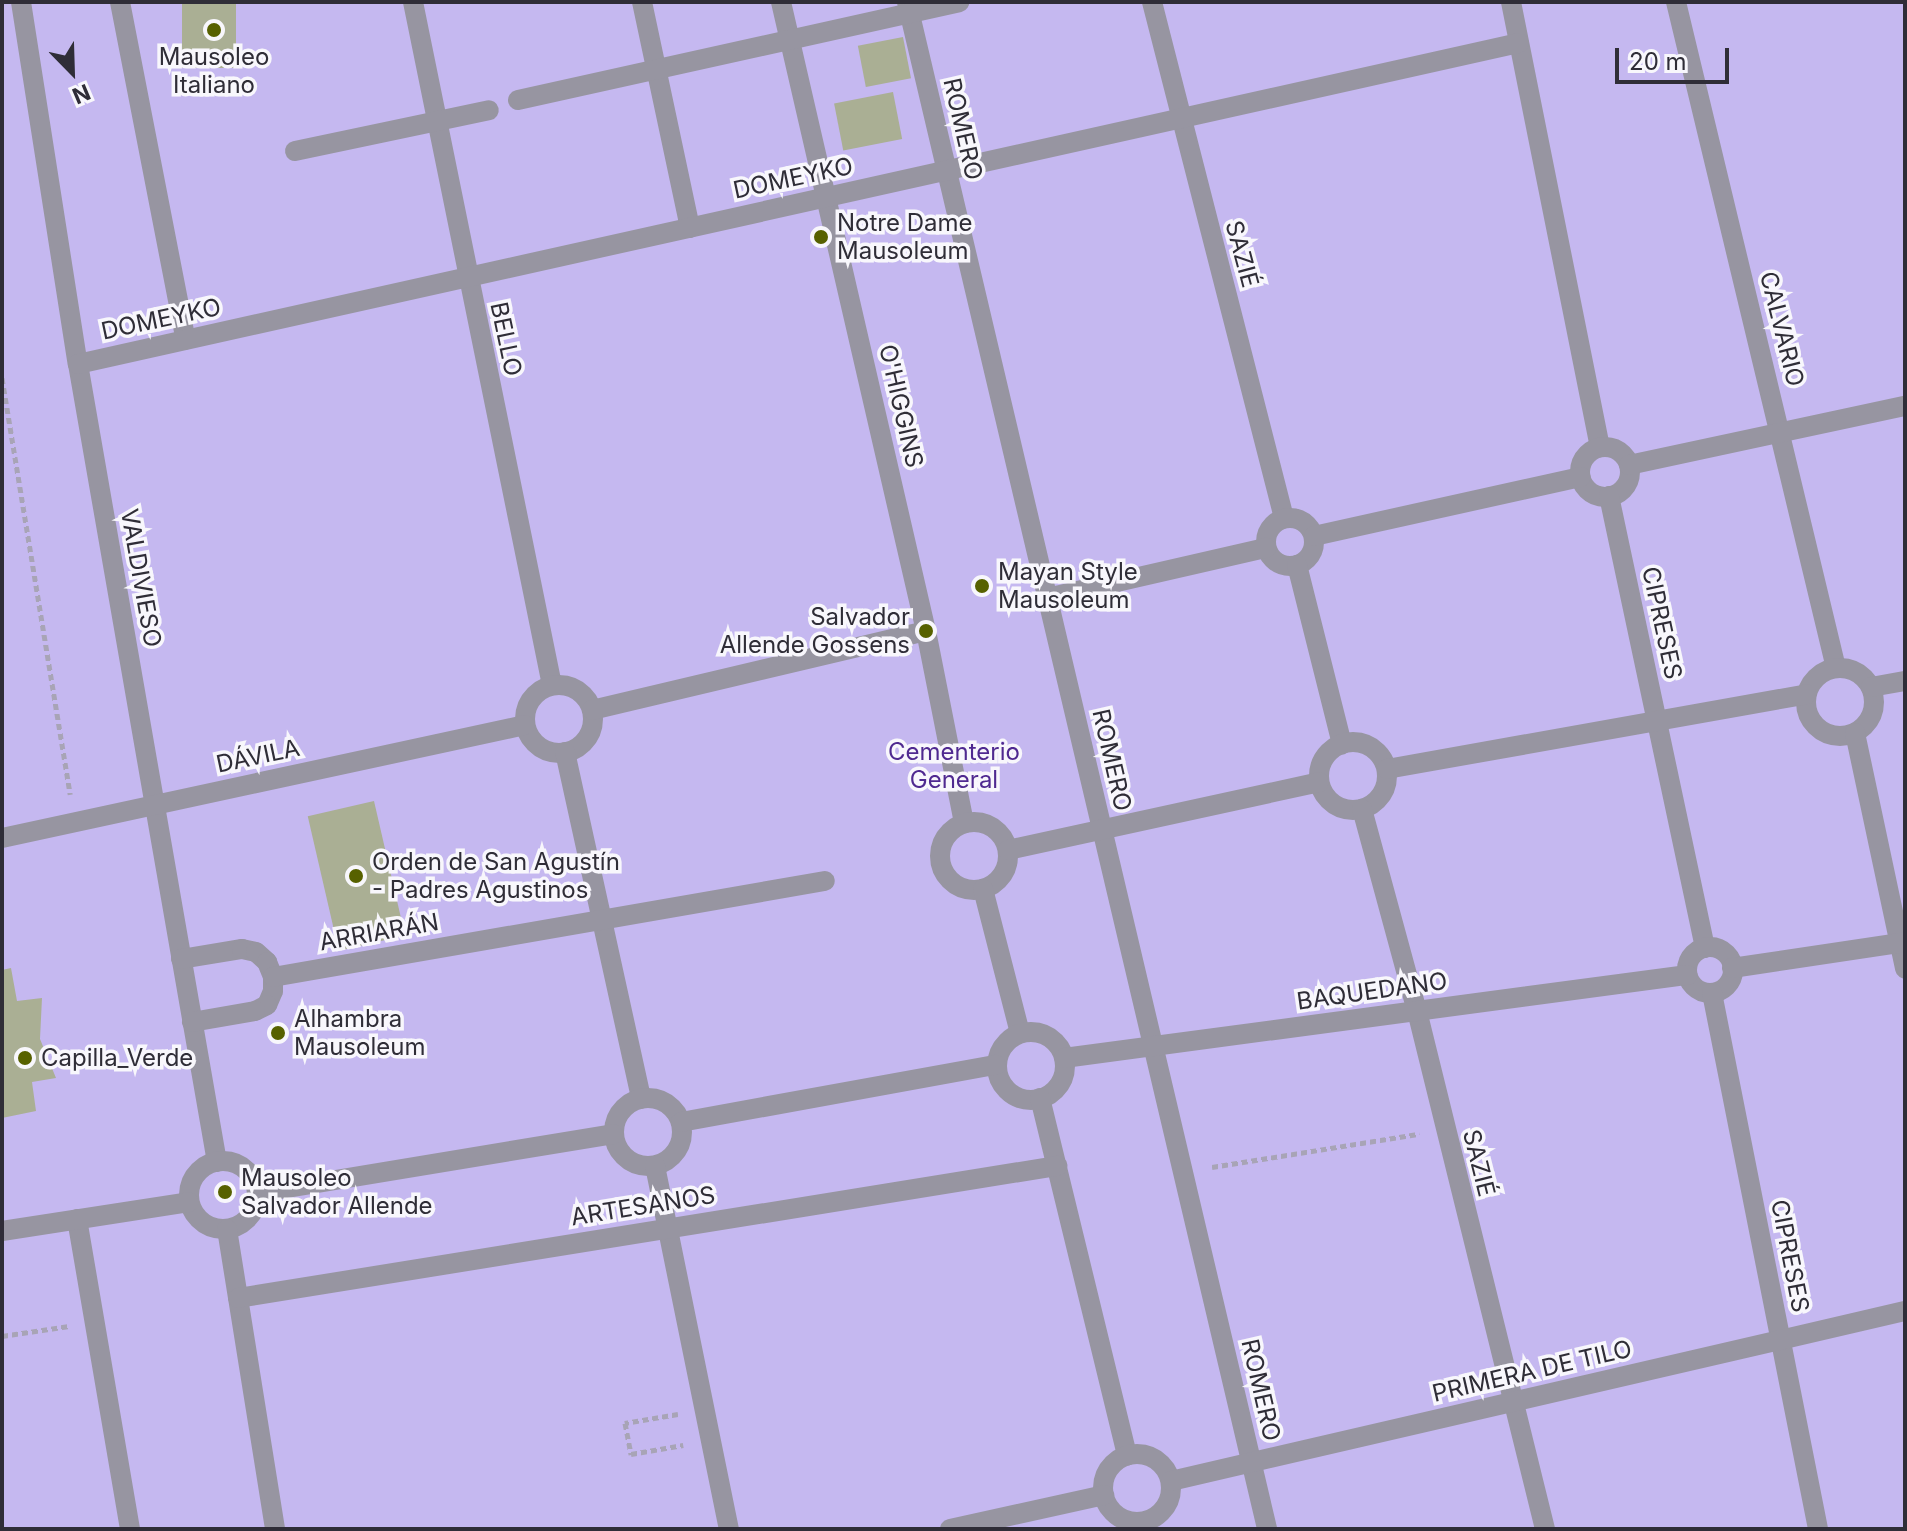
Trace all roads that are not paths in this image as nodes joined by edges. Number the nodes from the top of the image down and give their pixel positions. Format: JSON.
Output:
{"nodes":[{"id":1,"x":21,"y":2,"type":"edge"},
{"id":2,"x":120,"y":2,"type":"edge"},
{"id":3,"x":413,"y":2,"type":"edge"},
{"id":4,"x":642,"y":2,"type":"edge"},
{"id":5,"x":781,"y":2,"type":"edge"},
{"id":6,"x":959,"y":2,"type":"edge"},
{"id":7,"x":1152,"y":2,"type":"edge"},
{"id":8,"x":1511,"y":2,"type":"edge"},
{"id":9,"x":1676,"y":2,"type":"edge"},
{"id":10,"x":908,"y":8,"type":"edge"},
{"id":11,"x":790,"y":39,"type":"junction"},
{"id":12,"x":1519,"y":43,"type":"junction"},
{"id":13,"x":656,"y":69,"type":"junction"},
{"id":14,"x":518,"y":100,"type":"dead end"},
{"id":15,"x":489,"y":110,"type":"dead end"},
{"id":16,"x":1180,"y":118,"type":"junction"},
{"id":17,"x":436,"y":120,"type":"junction"},
{"id":18,"x":295,"y":151,"type":"dead end"},
{"id":19,"x":946,"y":171,"type":"junction"},
{"id":20,"x":826,"y":197,"type":"junction"},
{"id":21,"x":690,"y":228,"type":"junction"},
{"id":22,"x":466,"y":278,"type":"junction"},
{"id":23,"x":186,"y":340,"type":"junction"},
{"id":24,"x":78,"y":364,"type":"junction"},
{"id":25,"x":1905,"y":406,"type":"edge"},
{"id":26,"x":1780,"y":433,"type":"junction"},
{"id":27,"x":1600,"y":447,"type":"junction"},
{"id":28,"x":1629,"y":465,"type":"junction"},
{"id":29,"x":1581,"y":477,"type":"junction"},
{"id":30,"x":1609,"y":496,"type":"junction"},
{"id":31,"x":1284,"y":518,"type":"junction"},
{"id":32,"x":1314,"y":536,"type":"junction"},
{"id":33,"x":1266,"y":548,"type":"junction"},
{"id":34,"x":1297,"y":565,"type":"junction"},
{"id":35,"x":1047,"y":598,"type":"junction"},
{"id":36,"x":926,"y":631,"type":"junction"},
{"id":37,"x":1836,"y":668,"type":"junction"},
{"id":38,"x":1905,"y":681,"type":"edge"},
{"id":39,"x":552,"y":685,"type":"junction"},
{"id":40,"x":1871,"y":687,"type":"junction"},
{"id":41,"x":1806,"y":694,"type":"junction"},
{"id":42,"x":592,"y":710,"type":"junction"},
{"id":43,"x":1657,"y":721,"type":"junction"},
{"id":44,"x":525,"y":725,"type":"junction"},
{"id":45,"x":1855,"y":733,"type":"junction"},
{"id":46,"x":1342,"y":744,"type":"junction"},
{"id":47,"x":565,"y":752,"type":"junction"},
{"id":48,"x":1387,"y":769,"type":"junction"},
{"id":49,"x":1319,"y":782,"type":"junction"},
{"id":50,"x":154,"y":806,"type":"junction"},
{"id":51,"x":1362,"y":809,"type":"junction"},
{"id":52,"x":964,"y":823,"type":"junction"},
{"id":53,"x":1101,"y":829,"type":"junction"},
{"id":54,"x":2,"y":838,"type":"edge"},
{"id":55,"x":1008,"y":850,"type":"junction"},
{"id":56,"x":825,"y":881,"type":"dead end"},
{"id":57,"x":983,"y":889,"type":"junction"},
{"id":58,"x":601,"y":920,"type":"junction"},
{"id":59,"x":1902,"y":942,"type":"edge"},
{"id":60,"x":1705,"y":948,"type":"junction"},
{"id":61,"x":181,"y":959,"type":"junction"},
{"id":62,"x":1732,"y":968,"type":"junction"},
{"id":63,"x":1905,"y":969,"type":"edge"},
{"id":64,"x":1687,"y":975,"type":"junction"},
{"id":65,"x":273,"y":977,"type":"junction"},
{"id":66,"x":1712,"y":993,"type":"junction"},
{"id":67,"x":1417,"y":1011,"type":"junction"},
{"id":68,"x":192,"y":1022,"type":"junction"},
{"id":69,"x":1020,"y":1033,"type":"junction"},
{"id":70,"x":1154,"y":1046,"type":"junction"},
{"id":71,"x":1064,"y":1058,"type":"junction"},
{"id":72,"x":996,"y":1065,"type":"junction"},
{"id":73,"x":1040,"y":1098,"type":"junction"},
{"id":74,"x":641,"y":1099,"type":"junction"},
{"id":75,"x":681,"y":1122,"type":"junction"},
{"id":76,"x":613,"y":1134,"type":"junction"},
{"id":77,"x":217,"y":1162,"type":"junction"},
{"id":78,"x":655,"y":1166,"type":"junction"},
{"id":79,"x":1057,"y":1166,"type":"junction"},
{"id":80,"x":257,"y":1193,"type":"junction"},
{"id":81,"x":189,"y":1202,"type":"junction"},
{"id":82,"x":77,"y":1219,"type":"junction"},
{"id":83,"x":668,"y":1228,"type":"junction"},
{"id":84,"x":227,"y":1229,"type":"junction"},
{"id":85,"x":2,"y":1231,"type":"edge"},
{"id":86,"x":238,"y":1298,"type":"junction"},
{"id":87,"x":1905,"y":1311,"type":"edge"},
{"id":88,"x":1780,"y":1340,"type":"junction"},
{"id":89,"x":1513,"y":1402,"type":"junction"},
{"id":90,"x":1127,"y":1456,"type":"junction"},
{"id":91,"x":1251,"y":1462,"type":"junction"},
{"id":92,"x":1171,"y":1481,"type":"junction"},
{"id":93,"x":1104,"y":1495,"type":"junction"},
{"id":94,"x":1148,"y":1525,"type":"edge"},
{"id":95,"x":130,"y":1529,"type":"edge"},
{"id":96,"x":275,"y":1529,"type":"edge"},
{"id":97,"x":729,"y":1529,"type":"edge"},
{"id":98,"x":950,"y":1529,"type":"edge"},
{"id":99,"x":1267,"y":1529,"type":"edge"},
{"id":100,"x":1545,"y":1529,"type":"edge"},
{"id":101,"x":1818,"y":1529,"type":"edge"}],
"edges":[{"from":1,"to":24,"type":"lane","name":"VALDIVIESO"},
{"from":2,"to":23,"type":"lane"},
{"from":3,"to":17,"type":"lane","name":"BELLO"},
{"from":4,"to":13,"type":"lane"},
{"from":5,"to":11,"type":"lane","name":"O'HIGGINS"},
{"from":6,"to":10,"type":"lane"},
{"from":7,"to":16,"type":"lane","name":"SAZIÉ"},
{"from":8,"to":12,"type":"lane"},
{"from":9,"to":26,"type":"lane","name":"CALVARIO"},
{"from":10,"to":11,"type":"lane"},
{"from":10,"to":19,"type":"lane","name":"ROMERO"},
{"from":11,"to":13,"type":"lane"},
{"from":11,"to":20,"type":"lane","name":"O'HIGGINS"},
{"from":12,"to":16,"type":"lane","name":"DOMEYKO"},
{"from":12,"to":27,"type":"lane"},
{"from":13,"to":14,"type":"lane"},
{"from":13,"to":21,"type":"lane"},
{"from":15,"to":17,"type":"lane"},
{"from":16,"to":19,"type":"lane","name":"DOMEYKO"},
{"from":16,"to":31,"type":"lane","name":"SAZIÉ"},
{"from":17,"to":18,"type":"lane"},
{"from":17,"to":22,"type":"lane","name":"BELLO"},
{"from":19,"to":20,"type":"lane","name":"DOMEYKO"},
{"from":19,"to":35,"type":"lane","name":"ROMERO"},
{"from":20,"to":21,"type":"lane","name":"DOMEYKO"},
{"from":20,"to":36,"type":"lane","name":"O'HIGGINS"},
{"from":21,"to":22,"type":"lane","name":"DOMEYKO"},
{"from":22,"to":23,"type":"lane","name":"DOMEYKO"},
{"from":22,"to":39,"type":"lane","name":"BELLO"},
{"from":23,"to":24,"type":"lane","name":"DOMEYKO"},
{"from":24,"to":50,"type":"lane","name":"VALDIVIESO"},
{"from":25,"to":26,"type":"lane"},
{"from":26,"to":28,"type":"lane"},
{"from":26,"to":37,"type":"lane","name":"CALVARIO"},
{"from":27,"to":28,"type":"lane"},
{"from":27,"to":29,"type":"lane"},
{"from":28,"to":30,"type":"lane"},
{"from":29,"to":30,"type":"lane"},
{"from":29,"to":32,"type":"lane"},
{"from":30,"to":43,"type":"lane","name":"CIPRESES"},
{"from":31,"to":32,"type":"lane"},
{"from":31,"to":33,"type":"lane"},
{"from":32,"to":34,"type":"lane"},
{"from":33,"to":34,"type":"lane"},
{"from":33,"to":35,"type":"lane"},
{"from":34,"to":46,"type":"lane"},
{"from":35,"to":53,"type":"lane","name":"ROMERO"},
{"from":36,"to":42,"type":"lane"},
{"from":36,"to":52,"type":"lane","name":"O'HIGGINS"},
{"from":37,"to":40,"type":"lane"},
{"from":37,"to":41,"type":"lane"},
{"from":38,"to":40,"type":"lane"},
{"from":39,"to":42,"type":"lane"},
{"from":39,"to":44,"type":"lane"},
{"from":40,"to":45,"type":"lane"},
{"from":41,"to":43,"type":"lane"},
{"from":41,"to":45,"type":"lane"},
{"from":42,"to":47,"type":"lane"},
{"from":43,"to":48,"type":"lane"},
{"from":43,"to":60,"type":"lane","name":"CIPRESES"},
{"from":44,"to":47,"type":"lane"},
{"from":44,"to":50,"type":"lane","name":"DÁVILA"},
{"from":45,"to":59,"type":"lane"},
{"from":46,"to":48,"type":"lane"},
{"from":46,"to":49,"type":"lane"},
{"from":47,"to":58,"type":"lane"},
{"from":48,"to":51,"type":"lane"},
{"from":49,"to":51,"type":"lane"},
{"from":49,"to":53,"type":"lane"},
{"from":50,"to":54,"type":"lane","name":"DÁVILA"},
{"from":50,"to":61,"type":"lane","name":"VALDIVIESO"},
{"from":51,"to":67,"type":"lane","name":"SAZIÉ"},
{"from":52,"to":55,"type":"lane"},
{"from":52,"to":57,"type":"lane"},
{"from":53,"to":55,"type":"lane"},
{"from":53,"to":70,"type":"lane","name":"ROMERO"},
{"from":55,"to":57,"type":"lane"},
{"from":56,"to":58,"type":"lane","name":"ARRIARÁN"},
{"from":57,"to":69,"type":"lane"},
{"from":58,"to":65,"type":"lane","name":"ARRIARÁN"},
{"from":58,"to":74,"type":"lane"},
{"from":59,"to":62,"type":"lane"},
{"from":59,"to":63,"type":"lane"},
{"from":60,"to":62,"type":"lane"},
{"from":60,"to":64,"type":"lane"},
{"from":61,"to":65,"type":"lane"},
{"from":61,"to":68,"type":"lane","name":"VALDIVIESO"},
{"from":62,"to":66,"type":"lane"},
{"from":64,"to":66,"type":"lane"},
{"from":64,"to":67,"type":"lane","name":"BAQUEDANO"},
{"from":65,"to":68,"type":"lane"},
{"from":66,"to":88,"type":"lane","name":"CIPRESES"},
{"from":67,"to":70,"type":"lane","name":"BAQUEDANO"},
{"from":67,"to":89,"type":"lane","name":"SAZIÉ"},
{"from":68,"to":77,"type":"lane","name":"VALDIVIESO"},
{"from":69,"to":71,"type":"lane"},
{"from":69,"to":72,"type":"lane"},
{"from":70,"to":71,"type":"lane","name":"BAQUEDANO"},
{"from":70,"to":91,"type":"lane","name":"ROMERO"},
{"from":71,"to":73,"type":"lane"},
{"from":72,"to":73,"type":"lane"},
{"from":72,"to":75,"type":"lane"},
{"from":73,"to":79,"type":"lane"},
{"from":74,"to":75,"type":"lane"},
{"from":74,"to":76,"type":"lane"},
{"from":75,"to":78,"type":"lane"},
{"from":76,"to":78,"type":"lane"},
{"from":76,"to":80,"type":"lane"},
{"from":77,"to":80,"type":"lane"},
{"from":77,"to":81,"type":"lane"},
{"from":78,"to":83,"type":"lane"},
{"from":79,"to":83,"type":"lane","name":"ARTESANOS"},
{"from":79,"to":90,"type":"lane"},
{"from":80,"to":84,"type":"lane"},
{"from":81,"to":82,"type":"lane"},
{"from":81,"to":84,"type":"lane"},
{"from":82,"to":85,"type":"lane"},
{"from":82,"to":95,"type":"lane"},
{"from":83,"to":86,"type":"lane","name":"ARTESANOS"},
{"from":83,"to":97,"type":"lane"},
{"from":84,"to":86,"type":"lane"},
{"from":86,"to":96,"type":"lane"},
{"from":87,"to":88,"type":"lane","name":"PRIMERA DE TILO"},
{"from":88,"to":89,"type":"lane","name":"PRIMERA DE TILO"},
{"from":88,"to":101,"type":"lane","name":"CIPRESES"},
{"from":89,"to":91,"type":"lane","name":"PRIMERA DE TILO"},
{"from":89,"to":100,"type":"lane","name":"SAZIÉ"},
{"from":90,"to":92,"type":"lane"},
{"from":90,"to":93,"type":"lane"},
{"from":91,"to":92,"type":"lane","name":"PRIMERA DE TILO"},
{"from":91,"to":99,"type":"lane","name":"ROMERO"},
{"from":92,"to":94,"type":"lane"},
{"from":93,"to":94,"type":"lane"},
{"from":93,"to":98,"type":"lane"}]}
